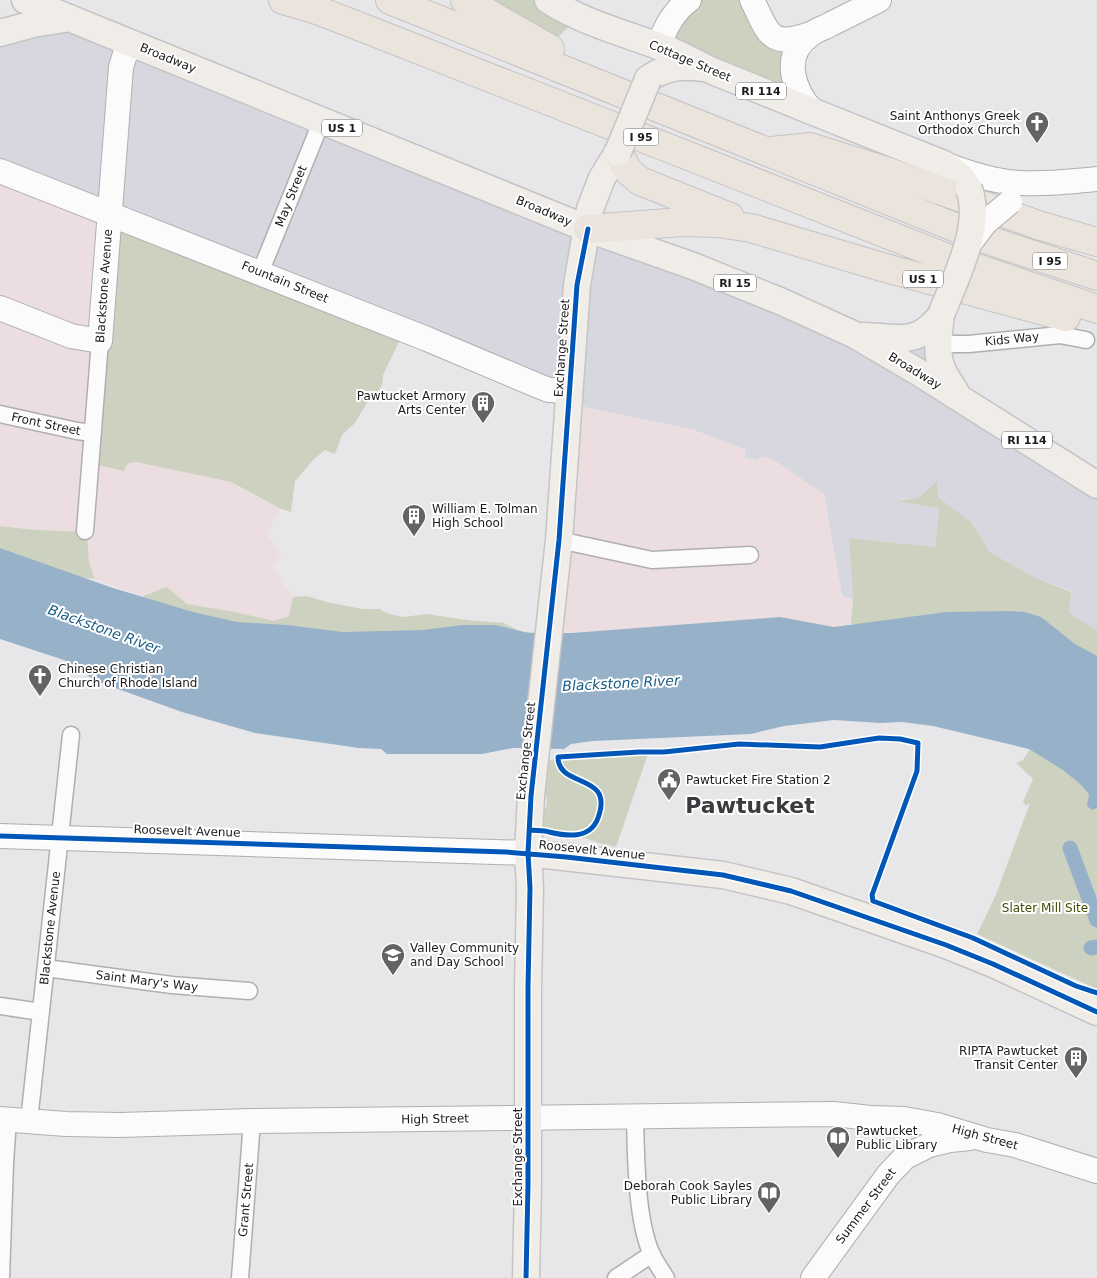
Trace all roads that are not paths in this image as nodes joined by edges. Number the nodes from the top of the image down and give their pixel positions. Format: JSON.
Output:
{"nodes":[{"id":1,"x":25,"y":0,"type":"edge"},
{"id":2,"x":282,"y":0,"type":"edge"},
{"id":3,"x":390,"y":0,"type":"edge"},
{"id":4,"x":465,"y":0,"type":"edge"},
{"id":5,"x":548,"y":0,"type":"edge"},
{"id":6,"x":689,"y":0,"type":"edge"},
{"id":7,"x":752,"y":0,"type":"edge"},
{"id":8,"x":879,"y":0,"type":"edge"},
{"id":9,"x":60,"y":14,"type":"junction"},
{"id":10,"x":0,"y":33,"type":"edge"},
{"id":11,"x":810,"y":34,"type":"junction"},
{"id":12,"x":129,"y":42,"type":"junction"},
{"id":13,"x":658,"y":47,"type":"junction"},
{"id":14,"x":710,"y":70,"type":"junction"},
{"id":15,"x":648,"y":79,"type":"junction"},
{"id":16,"x":598,"y":84,"type":"junction"},
{"id":17,"x":813,"y":112,"type":"junction"},
{"id":18,"x":322,"y":120,"type":"junction"},
{"id":19,"x":767,"y":151,"type":"junction"},
{"id":20,"x":618,"y":152,"type":"junction"},
{"id":21,"x":944,"y":164,"type":"junction"},
{"id":22,"x":0,"y":171,"type":"edge"},
{"id":23,"x":1097,"y":179,"type":"edge"},
{"id":24,"x":1059,"y":183,"type":"junction"},
{"id":25,"x":109,"y":213,"type":"junction"},
{"id":26,"x":751,"y":228,"type":"junction"},
{"id":27,"x":604,"y":231,"type":"junction"},
{"id":28,"x":1097,"y":242,"type":"edge"},
{"id":29,"x":966,"y":248,"type":"junction"},
{"id":30,"x":260,"y":273,"type":"junction"},
{"id":31,"x":1097,"y":276,"type":"edge"},
{"id":32,"x":0,"y":308,"type":"edge"},
{"id":33,"x":1097,"y":309,"type":"edge"},
{"id":34,"x":941,"y":315,"type":"junction"},
{"id":35,"x":1091,"y":330,"type":"edge"},
{"id":36,"x":855,"y":335,"type":"junction"},
{"id":37,"x":100,"y":341,"type":"junction"},
{"id":38,"x":939,"y":344,"type":"junction"},
{"id":39,"x":570,"y":391,"type":"junction"},
{"id":40,"x":957,"y":396,"type":"junction"},
{"id":41,"x":0,"y":414,"type":"edge"},
{"id":42,"x":93,"y":433,"type":"junction"},
{"id":43,"x":1097,"y":485,"type":"edge"},
{"id":44,"x":85,"y":531,"type":"dead end"},
{"id":45,"x":559,"y":540,"type":"junction"},
{"id":46,"x":750,"y":555,"type":"dead end"},
{"id":47,"x":71,"y":735,"type":"dead end"},
{"id":48,"x":0,"y":836,"type":"edge"},
{"id":49,"x":60,"y":837,"type":"junction"},
{"id":50,"x":528,"y":853,"type":"junction"},
{"id":51,"x":46,"y":968,"type":"junction"},
{"id":52,"x":249,"y":991,"type":"dead end"},
{"id":53,"x":0,"y":1006,"type":"edge"},
{"id":54,"x":41,"y":1012,"type":"junction"},
{"id":55,"x":1097,"y":1012,"type":"edge"},
{"id":56,"x":635,"y":1117,"type":"junction"},
{"id":57,"x":528,"y":1118,"type":"junction"},
{"id":58,"x":870,"y":1118,"type":"junction"},
{"id":59,"x":12,"y":1120,"type":"edge"},
{"id":60,"x":252,"y":1121,"type":"junction"},
{"id":61,"x":987,"y":1140,"type":"junction"},
{"id":62,"x":897,"y":1165,"type":"junction"},
{"id":63,"x":1097,"y":1171,"type":"edge"},
{"id":64,"x":652,"y":1254,"type":"junction"},
{"id":65,"x":818,"y":1276,"type":"edge"},
{"id":66,"x":1,"y":1278,"type":"edge"},
{"id":67,"x":240,"y":1278,"type":"edge"},
{"id":68,"x":526,"y":1278,"type":"edge"},
{"id":69,"x":616,"y":1278,"type":"edge"},
{"id":70,"x":666,"y":1278,"type":"edge"}],
"edges":[{"from":1,"to":9,"type":"main road","name":"Broadway","number":"US 1"},
{"from":2,"to":33,"type":"highway","number":"I 95"},
{"from":3,"to":16,"type":"highway","number":"I 95"},
{"from":4,"to":16,"type":"highway"},
{"from":5,"to":13,"type":"main road","name":"Cottage Street"},
{"from":6,"to":13,"type":"main road","name":"Exchange Street"},
{"from":7,"to":11,"type":"main road"},
{"from":8,"to":11,"type":"main road"},
{"from":9,"to":10,"type":"main road"},
{"from":9,"to":12,"type":"main road","name":"Broadway","number":"US 1"},
{"from":11,"to":17,"type":"main road"},
{"from":12,"to":18,"type":"main road","name":"Broadway","number":"US 1"},
{"from":12,"to":25,"type":"main road","name":"Blackstone Avenue"},
{"from":13,"to":14,"type":"main road","name":"Cottage Street"},
{"from":13,"to":15,"type":"main road","name":"Exchange Street"},
{"from":14,"to":15,"type":"main road"},
{"from":14,"to":17,"type":"main road","name":"Cottage Street","number":"RI 114"},
{"from":15,"to":20,"type":"main road","name":"Exchange Street","bridge":true},
{"from":16,"to":19,"type":"highway","number":"I 95"},
{"from":17,"to":21,"type":"main road","name":"Cottage Street"},
{"from":18,"to":27,"type":"main road","name":"Broadway","number":"US 1"},
{"from":18,"to":30,"type":"street","name":"May Street"},
{"from":19,"to":28,"type":"highway"},
{"from":19,"to":31,"type":"highway","number":"I 95"},
{"from":20,"to":26,"type":"highway"},
{"from":20,"to":27,"type":"main road","name":"Exchange Street"},
{"from":21,"to":24,"type":"main road"},
{"from":21,"to":29,"type":"main road","name":"Cottage Street","bridge":true},
{"from":22,"to":25,"type":"main road","name":"Fountain Street"},
{"from":23,"to":24,"type":"main road"},
{"from":24,"to":29,"type":"main road","bridge":true},
{"from":25,"to":30,"type":"main road","name":"Fountain Street"},
{"from":25,"to":37,"type":"main road","name":"Blackstone Avenue"},
{"from":26,"to":27,"type":"highway","number":"US 1"},
{"from":26,"to":35,"type":"highway","number":"US 1"},
{"from":27,"to":36,"type":"main road","name":"Broadway","number":"RI 15"},
{"from":27,"to":39,"type":"main road","name":"Exchange Street"},
{"from":29,"to":34,"type":"main road","bridge":true},
{"from":30,"to":39,"type":"main road","name":"Fountain Street"},
{"from":32,"to":37,"type":"main road"},
{"from":34,"to":36,"type":"main road"},
{"from":34,"to":38,"type":"main road"},
{"from":35,"to":38,"type":"street","name":"Kids Way"},
{"from":36,"to":40,"type":"main road","name":"Broadway","number":"RI 114"},
{"from":37,"to":42,"type":"street","name":"Blackstone Avenue"},
{"from":38,"to":40,"type":"main road"},
{"from":39,"to":45,"type":"main road","name":"Exchange Street"},
{"from":40,"to":43,"type":"main road","name":"Broadway","number":"RI 114"},
{"from":41,"to":42,"type":"street","name":"Front Street"},
{"from":42,"to":44,"type":"street","name":"Blackstone Avenue"},
{"from":45,"to":46,"type":"street"},
{"from":45,"to":50,"type":"main road","name":"Exchange Street"},
{"from":47,"to":49,"type":"street","name":"Blackstone Avenue"},
{"from":48,"to":49,"type":"main road","name":"Roosevelt Avenue"},
{"from":49,"to":50,"type":"main road","name":"Roosevelt Avenue"},
{"from":49,"to":51,"type":"street","name":"Blackstone Avenue"},
{"from":50,"to":55,"type":"main road","name":"Roosevelt Avenue"},
{"from":50,"to":57,"type":"main road","name":"Exchange Street"},
{"from":51,"to":52,"type":"street","name":"Saint Mary's Way"},
{"from":51,"to":54,"type":"street","name":"Blackstone Avenue"},
{"from":53,"to":54,"type":"street"},
{"from":54,"to":59,"type":"street","name":"Blackstone Avenue"},
{"from":56,"to":57,"type":"main road","name":"High Street"},
{"from":56,"to":58,"type":"main road","name":"High Street"},
{"from":56,"to":64,"type":"street"},
{"from":57,"to":60,"type":"main road","name":"High Street"},
{"from":57,"to":68,"type":"main road","name":"Exchange Street"},
{"from":58,"to":61,"type":"main road","name":"High Street"},
{"from":58,"to":62,"type":"main road","name":"High Street"},
{"from":59,"to":60,"type":"main road","name":"High Street"},
{"from":59,"to":66,"type":"street","name":"Blackstone Avenue"},
{"from":60,"to":67,"type":"street","name":"Grant Street"},
{"from":61,"to":62,"type":"main road","name":"Summer Street"},
{"from":61,"to":63,"type":"main road","name":"High Street"},
{"from":62,"to":65,"type":"main road","name":"Summer Street"},
{"from":64,"to":69,"type":"street"},
{"from":64,"to":70,"type":"street"}]}
